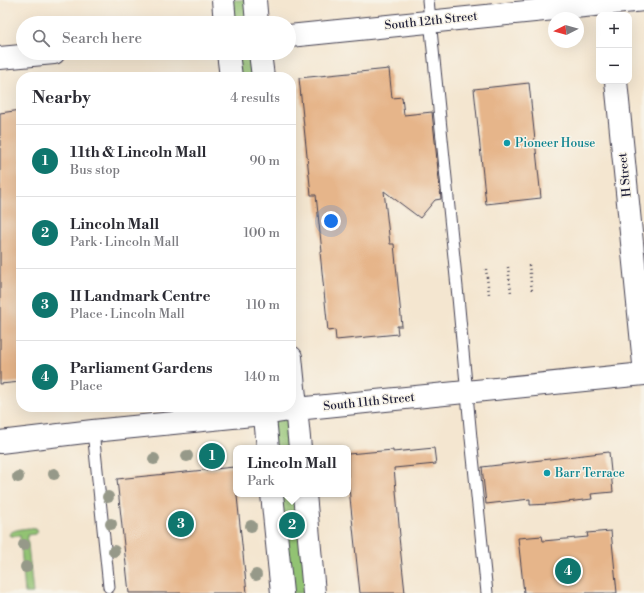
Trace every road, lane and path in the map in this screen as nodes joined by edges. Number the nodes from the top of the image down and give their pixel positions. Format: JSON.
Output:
{"nodes":[{"id":1,"x":223,"y":0,"type":"edge"},
{"id":2,"x":255,"y":0,"type":"edge"},
{"id":3,"x":428,"y":0,"type":"edge"},
{"id":4,"x":644,"y":0,"type":"edge"},
{"id":5,"x":608,"y":6,"type":"edge"},
{"id":6,"x":224,"y":16,"type":"edge"},
{"id":7,"x":256,"y":16,"type":"edge"},
{"id":8,"x":430,"y":22,"type":"junction"},
{"id":9,"x":296,"y":35,"type":"edge"},
{"id":10,"x":16,"y":57,"type":"edge"},
{"id":11,"x":0,"y":58,"type":"edge"},
{"id":12,"x":229,"y":60,"type":"edge"},
{"id":13,"x":261,"y":60,"type":"edge"},
{"id":14,"x":230,"y":72,"type":"edge"},
{"id":15,"x":262,"y":72,"type":"edge"},
{"id":16,"x":616,"y":84,"type":"edge"},
{"id":17,"x":529,"y":264,"type":"dead end"},
{"id":18,"x":508,"y":267,"type":"dead end"},
{"id":19,"x":486,"y":269,"type":"dead end"},
{"id":20,"x":532,"y":291,"type":"dead end"},
{"id":21,"x":511,"y":292,"type":"dead end"},
{"id":22,"x":489,"y":294,"type":"dead end"},
{"id":23,"x":644,"y":364,"type":"edge"},
{"id":24,"x":644,"y":374,"type":"edge"},
{"id":25,"x":467,"y":392,"type":"junction"},
{"id":26,"x":296,"y":409,"type":"joint"},
{"id":27,"x":248,"y":412,"type":"edge"},
{"id":28,"x":264,"y":412,"type":"edge"},
{"id":29,"x":0,"y":429,"type":"edge"},
{"id":30,"x":93,"y":431,"type":"junction"},
{"id":31,"x":0,"y":442,"type":"edge"},
{"id":32,"x":268,"y":445,"type":"edge"},
{"id":33,"x":300,"y":445,"type":"edge"},
{"id":34,"x":272,"y":497,"type":"edge"},
{"id":35,"x":304,"y":497,"type":"edge"},
{"id":36,"x":109,"y":587,"type":"dead end"},
{"id":37,"x":282,"y":593,"type":"edge"},
{"id":38,"x":314,"y":593,"type":"edge"},
{"id":39,"x":487,"y":593,"type":"edge"}],
"edges":[{"from":1,"to":6,"type":"street"},
{"from":2,"to":7,"type":"street"},
{"from":3,"to":8,"type":"lane"},
{"from":4,"to":5,"type":"street","name":"South 12th Street"},
{"from":5,"to":8,"type":"street","name":"South 12th Street"},
{"from":8,"to":9,"type":"street","name":"South 12th Street"},
{"from":8,"to":25,"type":"lane"},
{"from":10,"to":11,"type":"street"},
{"from":12,"to":14,"type":"street"},
{"from":13,"to":15,"type":"street"},
{"from":16,"to":23,"type":"street","name":"H Street"},
{"from":17,"to":20,"type":"path"},
{"from":18,"to":21,"type":"path"},
{"from":19,"to":22,"type":"path"},
{"from":24,"to":25,"type":"street","name":"South 11th Street"},
{"from":25,"to":26,"type":"street","name":"South 11th Street"},
{"from":25,"to":39,"type":"lane"},
{"from":26,"to":33,"type":"street"},
{"from":27,"to":30,"type":"street","name":"South 11th Street"},
{"from":28,"to":32,"type":"street"},
{"from":29,"to":30,"type":"street","name":"South 11th Street"},
{"from":30,"to":31,"type":"street","name":"South 11th Street"},
{"from":30,"to":36,"type":"lane"},
{"from":34,"to":37,"type":"street"},
{"from":35,"to":38,"type":"street"}]}
